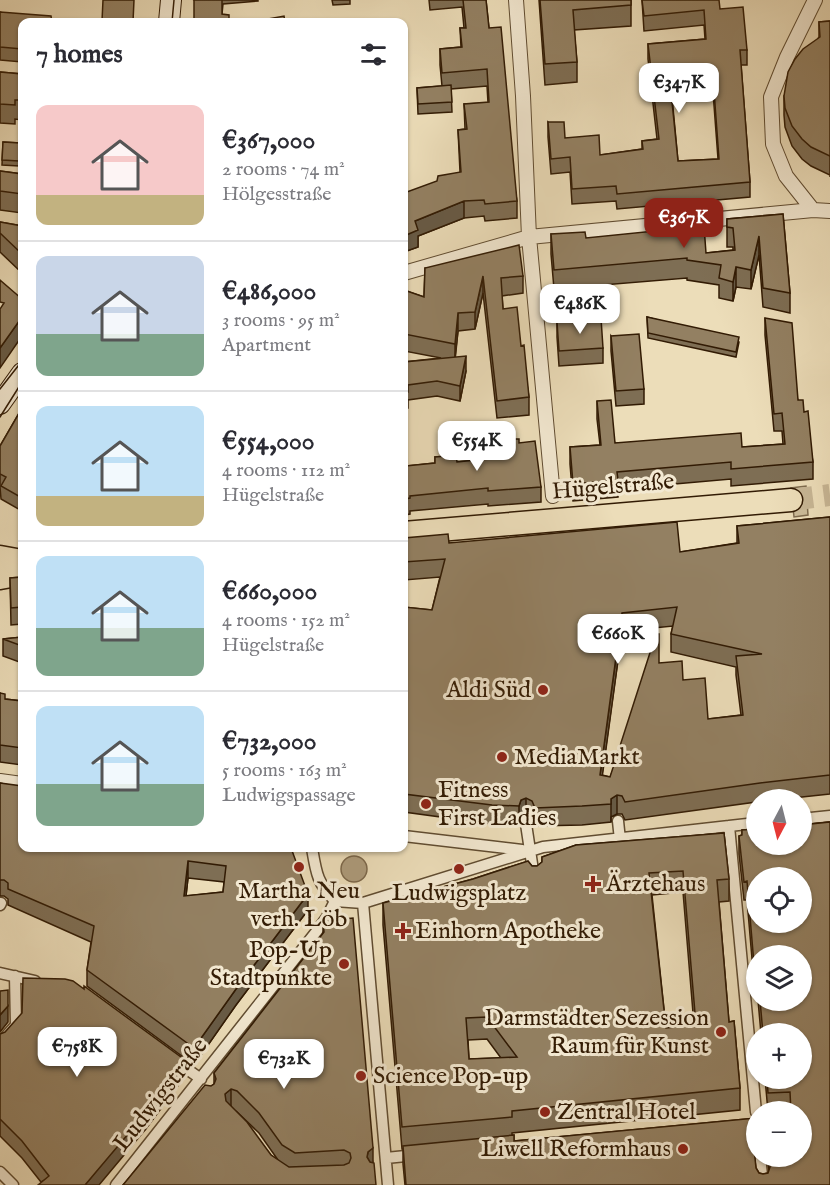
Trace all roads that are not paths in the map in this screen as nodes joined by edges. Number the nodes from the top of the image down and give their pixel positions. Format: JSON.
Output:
{"nodes":[{"id":1,"x":171,"y":0,"type":"edge"},
{"id":2,"x":516,"y":0,"type":"edge"},
{"id":3,"x":815,"y":0,"type":"edge"},
{"id":4,"x":169,"y":18,"type":"edge"},
{"id":5,"x":813,"y":210,"type":"junction"},
{"id":6,"x":830,"y":212,"type":"edge"},
{"id":7,"x":529,"y":237,"type":"junction"},
{"id":8,"x":408,"y":272,"type":"edge"},
{"id":9,"x":12,"y":383,"type":"edge"},
{"id":10,"x":0,"y":404,"type":"edge"},
{"id":11,"x":554,"y":496,"type":"dead end"},
{"id":12,"x":791,"y":500,"type":"tunnel mouth"},
{"id":13,"x":408,"y":533,"type":"edge"},
{"id":14,"x":0,"y":557,"type":"edge"},
{"id":15,"x":18,"y":560,"type":"edge"},
{"id":16,"x":18,"y":575,"type":"edge"},
{"id":17,"x":0,"y":578,"type":"edge"},
{"id":18,"x":0,"y":781,"type":"edge"},
{"id":19,"x":18,"y":783,"type":"edge"},
{"id":20,"x":829,"y":819,"type":"edge"},
{"id":21,"x":618,"y":821,"type":"dead end"},
{"id":22,"x":812,"y":821,"type":"edge"},
{"id":23,"x":526,"y":824,"type":"dead end"},
{"id":24,"x":746,"y":824,"type":"edge"},
{"id":25,"x":729,"y":826,"type":"junction"},
{"id":26,"x":408,"y":837,"type":"edge"},
{"id":27,"x":620,"y":840,"type":"junction"},
{"id":28,"x":529,"y":851,"type":"junction"},
{"id":29,"x":313,"y":852,"type":"edge"},
{"id":30,"x":535,"y":881,"type":"edge"},
{"id":31,"x":335,"y":901,"type":"junction"},
{"id":32,"x":363,"y":908,"type":"junction"},
{"id":33,"x":0,"y":973,"type":"edge"},
{"id":34,"x":15,"y":976,"type":"junction"},
{"id":35,"x":48,"y":984,"type":"edge"},
{"id":36,"x":0,"y":1043,"type":"edge"},
{"id":37,"x":160,"y":1050,"type":"edge"},
{"id":38,"x":199,"y":1086,"type":"junction"},
{"id":39,"x":755,"y":1101,"type":"edge"},
{"id":40,"x":424,"y":1154,"type":"edge"},
{"id":41,"x":386,"y":1158,"type":"junction"},
{"id":42,"x":761,"y":1167,"type":"edge"},
{"id":43,"x":0,"y":1172,"type":"edge"},
{"id":44,"x":374,"y":1176,"type":"edge"},
{"id":45,"x":388,"y":1180,"type":"edge"},
{"id":46,"x":10,"y":1184,"type":"edge"},
{"id":47,"x":116,"y":1185,"type":"edge"},
{"id":48,"x":763,"y":1185,"type":"edge"}],
"edges":[{"from":1,"to":4,"type":"main road"},
{"from":2,"to":7,"type":"street"},
{"from":3,"to":5,"type":"street"},
{"from":5,"to":6,"type":"street"},
{"from":5,"to":7,"type":"street"},
{"from":7,"to":8,"type":"street"},
{"from":7,"to":11,"type":"street"},
{"from":9,"to":10,"type":"main road"},
{"from":12,"to":13,"type":"main road","name":"Hügelstraße"},
{"from":14,"to":15,"type":"main road"},
{"from":16,"to":17,"type":"main road"},
{"from":18,"to":19,"type":"street"},
{"from":20,"to":22,"type":"street"},
{"from":21,"to":27,"type":"street"},
{"from":23,"to":28,"type":"street"},
{"from":24,"to":25,"type":"street"},
{"from":25,"to":27,"type":"street"},
{"from":25,"to":39,"type":"street"},
{"from":26,"to":28,"type":"street"},
{"from":27,"to":28,"type":"street"},
{"from":28,"to":30,"type":"street"},
{"from":28,"to":32,"type":"street"},
{"from":29,"to":31,"type":"street"},
{"from":31,"to":32,"type":"street"},
{"from":31,"to":38,"type":"street","name":"Ludwigstraße"},
{"from":32,"to":41,"type":"street"},
{"from":33,"to":34,"type":"street"},
{"from":34,"to":35,"type":"street"},
{"from":34,"to":36,"type":"street"},
{"from":37,"to":38,"type":"street"},
{"from":38,"to":47,"type":"street","name":"Ludwigstraße"},
{"from":40,"to":41,"type":"street"},
{"from":41,"to":45,"type":"street"},
{"from":42,"to":48,"type":"street"},
{"from":43,"to":46,"type":"street"},
{"from":44,"to":45,"type":"street"}]}
